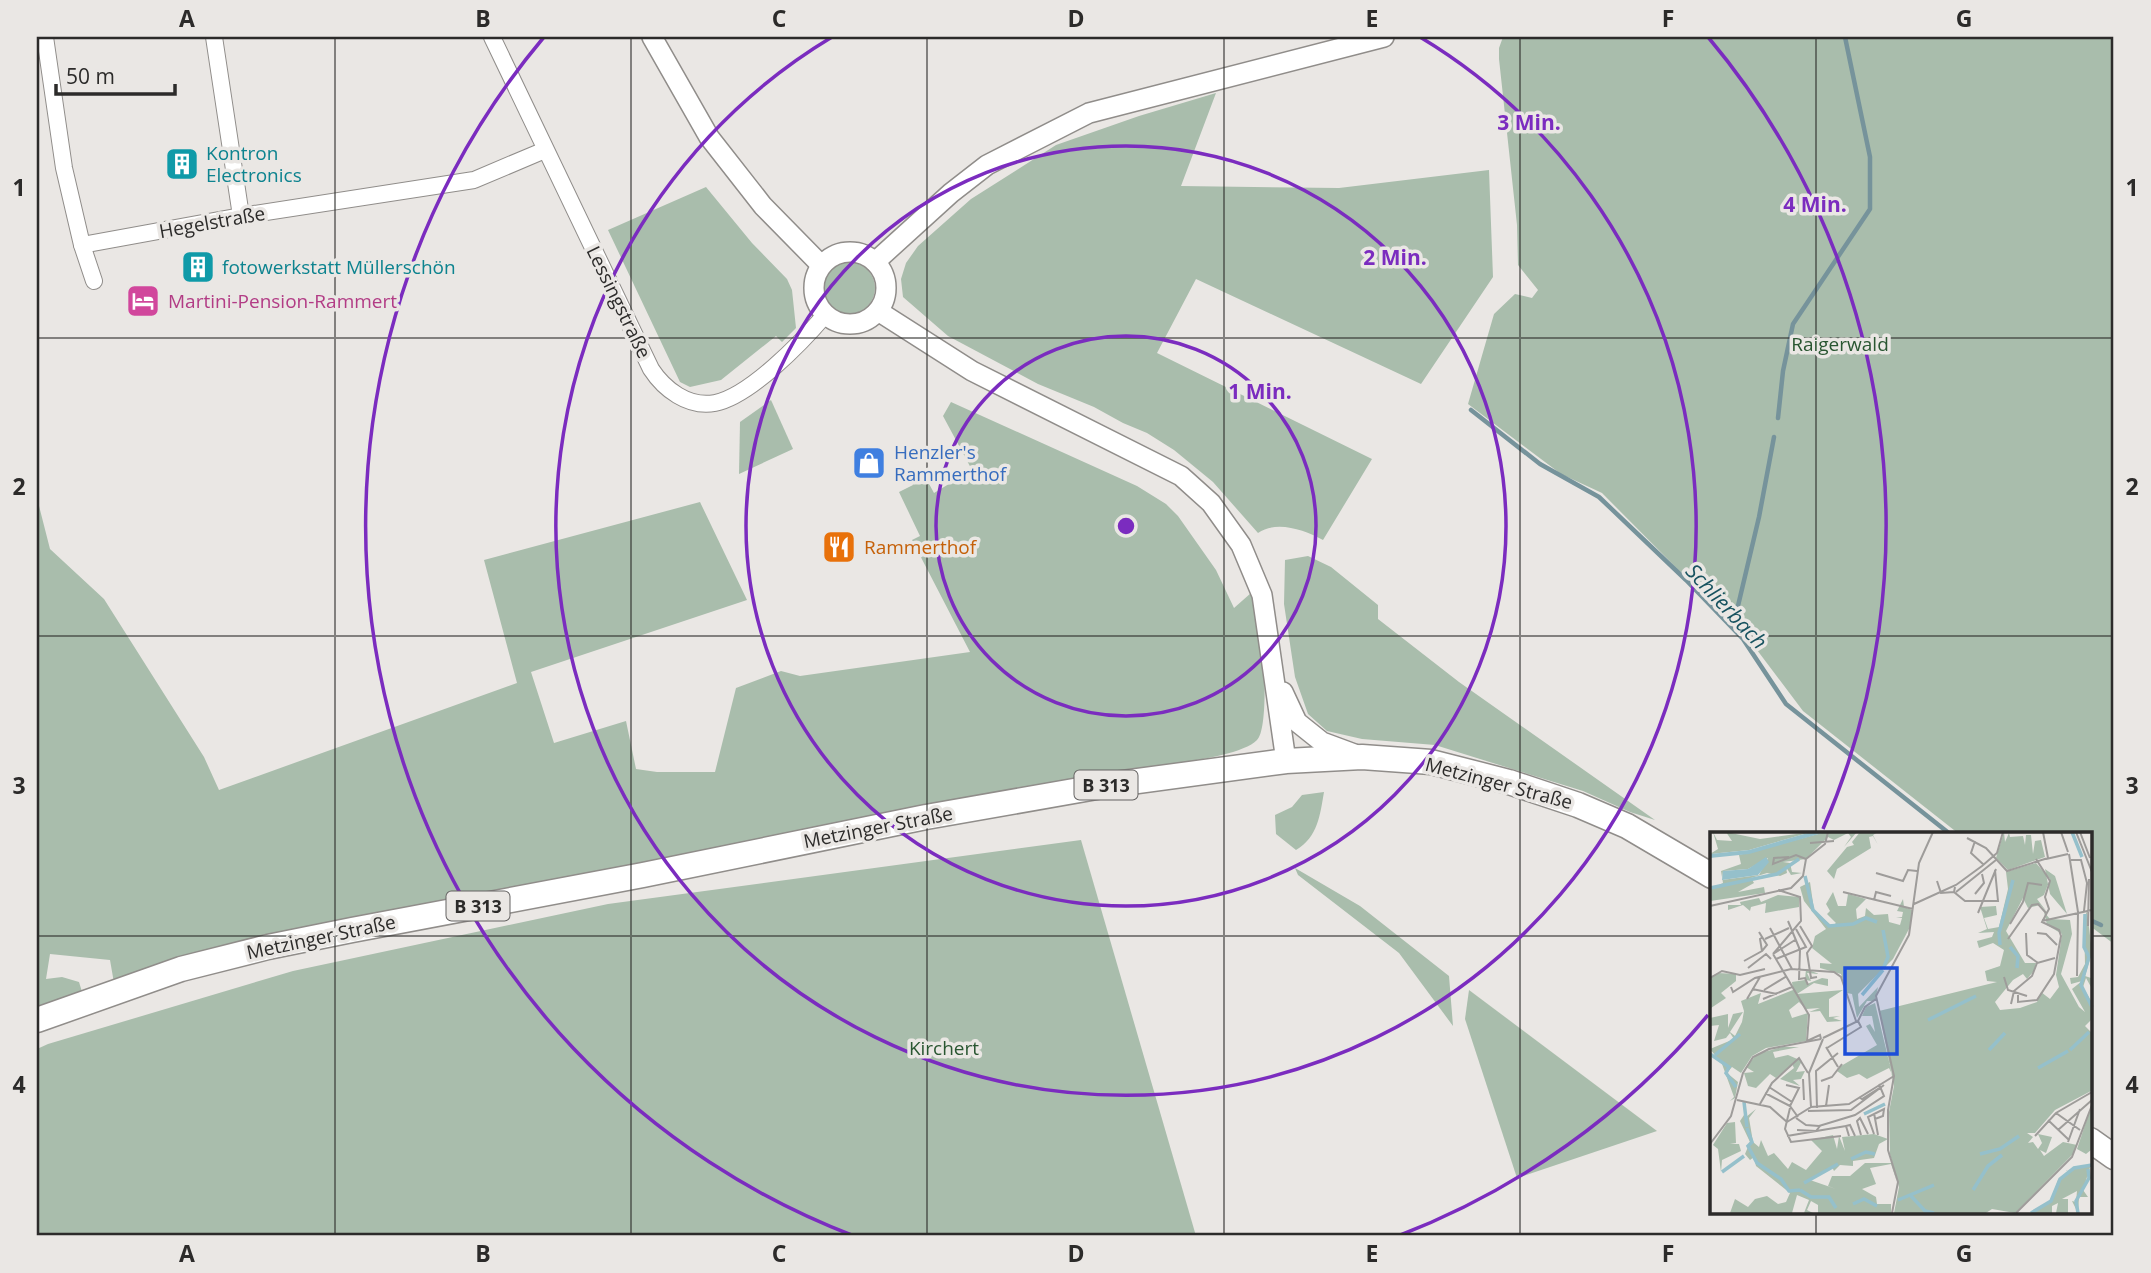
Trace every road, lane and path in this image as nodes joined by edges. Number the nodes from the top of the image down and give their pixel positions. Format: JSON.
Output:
{"nodes":[{"id":1,"x":45,"y":37,"type":"edge"},
{"id":2,"x":215,"y":37,"type":"edge"},
{"id":3,"x":492,"y":37,"type":"edge"},
{"id":4,"x":652,"y":37,"type":"edge"},
{"id":5,"x":1384,"y":37,"type":"edge"},
{"id":6,"x":545,"y":150,"type":"junction"},
{"id":7,"x":241,"y":216,"type":"junction"},
{"id":8,"x":82,"y":245,"type":"junction"},
{"id":9,"x":875,"y":262,"type":"junction"},
{"id":10,"x":821,"y":265,"type":"junction"},
{"id":11,"x":94,"y":281,"type":"dead end"},
{"id":12,"x":878,"y":311,"type":"junction"},
{"id":13,"x":825,"y":315,"type":"junction"},
{"id":14,"x":1275,"y":675,"type":"junction"},
{"id":15,"x":1362,"y":757,"type":"junction"},
{"id":16,"x":1286,"y":761,"type":"junction"},
{"id":17,"x":1710,"y":875,"type":"edge"},
{"id":18,"x":37,"y":1020,"type":"edge"},
{"id":19,"x":2092,"y":1141,"type":"edge"},
{"id":20,"x":2114,"y":1157,"type":"edge"}],
"edges":[{"from":1,"to":8,"type":"street"},
{"from":2,"to":7,"type":"street"},
{"from":3,"to":6,"type":"street","name":"Lessingstraße"},
{"from":4,"to":10,"type":"street"},
{"from":5,"to":9,"type":"street"},
{"from":6,"to":7,"type":"street","name":"Hegelstraße"},
{"from":6,"to":13,"type":"street","name":"Lessingstraße"},
{"from":7,"to":8,"type":"street","name":"Hegelstraße"},
{"from":8,"to":11,"type":"street"},
{"from":9,"to":10,"type":"street"},
{"from":9,"to":12,"type":"street"},
{"from":10,"to":13,"type":"street"},
{"from":12,"to":13,"type":"street"},
{"from":12,"to":14,"type":"street"},
{"from":14,"to":15,"type":"street"},
{"from":14,"to":16,"type":"street"},
{"from":15,"to":16,"type":"main road","name":"Metzinger Straße","number":"B 313"},
{"from":15,"to":17,"type":"main road","name":"Metzinger Straße","number":"B 313"},
{"from":16,"to":18,"type":"main road","name":"Metzinger Straße","number":"B 313"},
{"from":19,"to":20,"type":"main road"}]}
